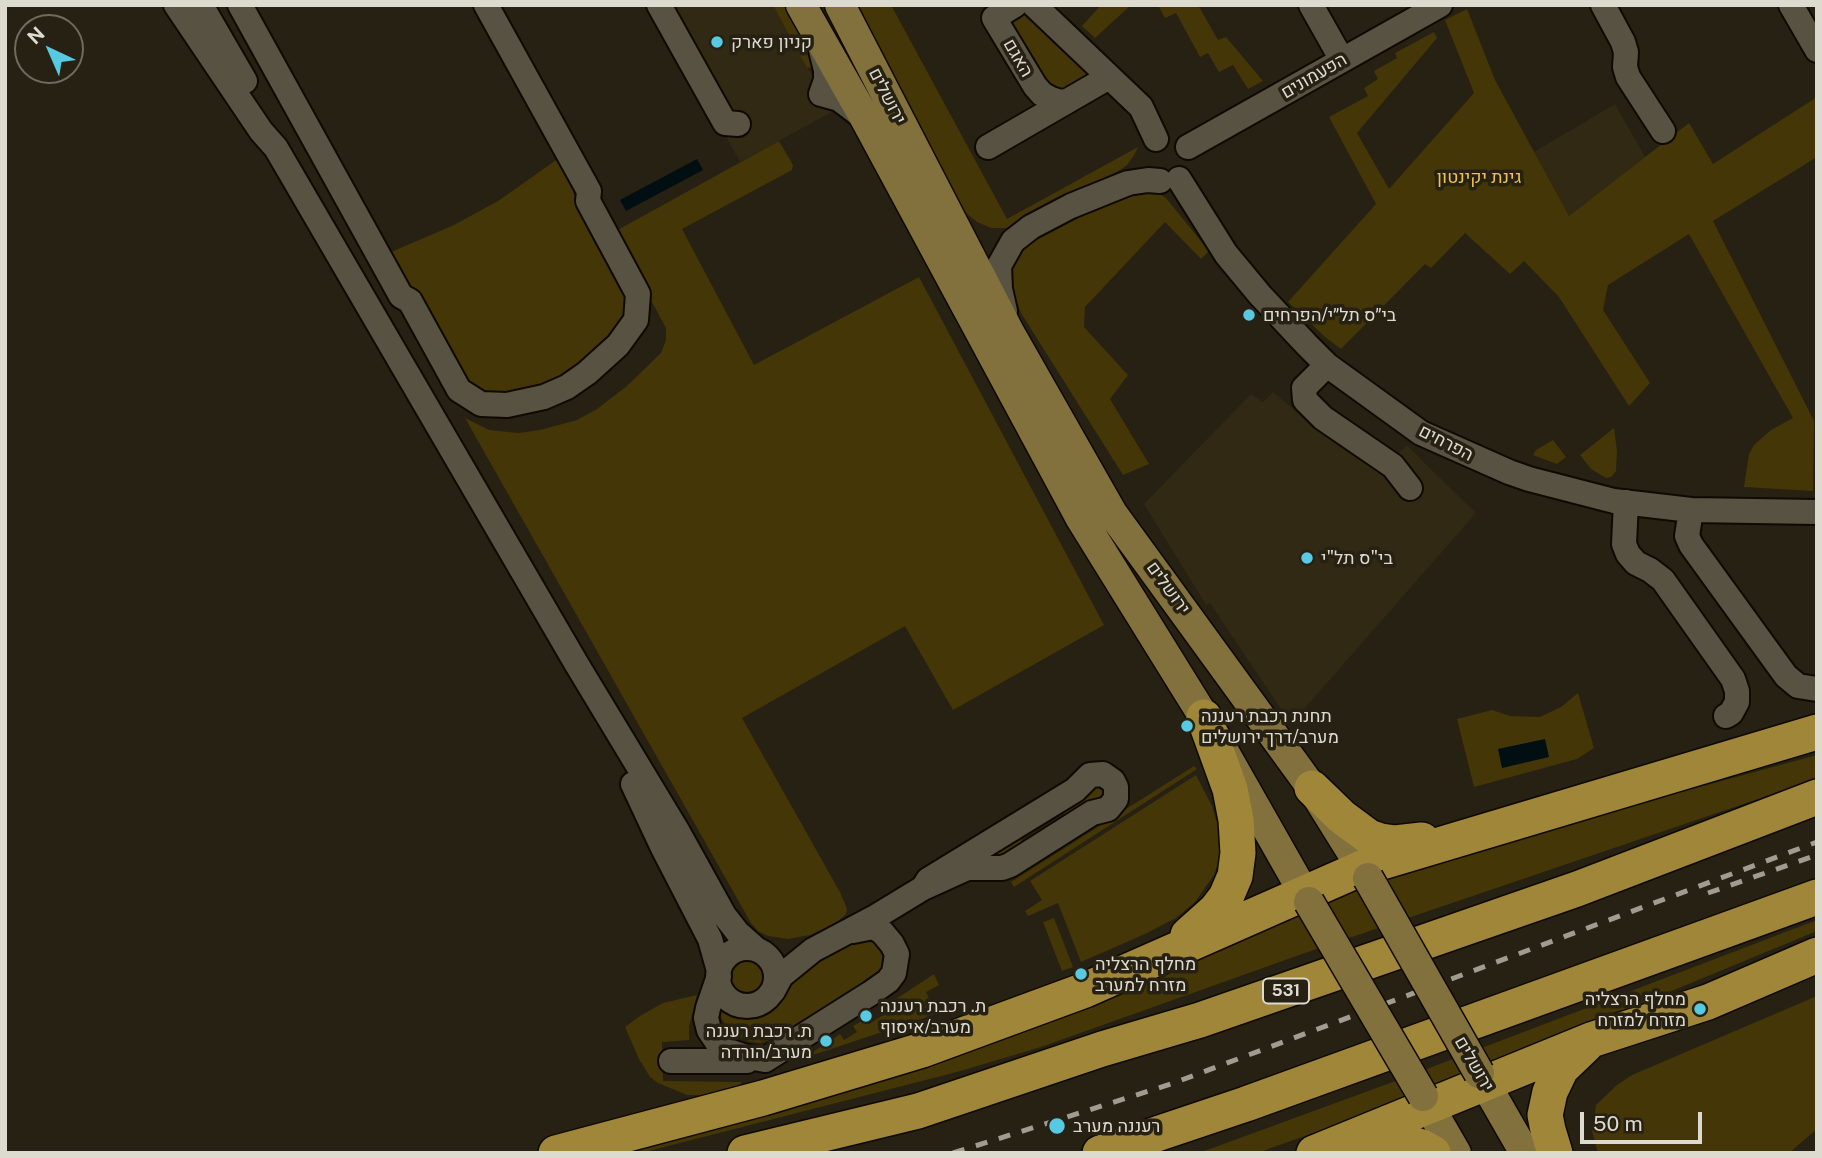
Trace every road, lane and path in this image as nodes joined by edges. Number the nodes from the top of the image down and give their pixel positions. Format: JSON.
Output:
{"nodes":[{"id":1,"x":176,"y":5,"type":"edge"},
{"id":2,"x":240,"y":5,"type":"edge"},
{"id":3,"x":486,"y":5,"type":"edge"},
{"id":4,"x":497,"y":5,"type":"edge"},
{"id":5,"x":659,"y":5,"type":"edge"},
{"id":6,"x":801,"y":5,"type":"edge"},
{"id":7,"x":840,"y":5,"type":"edge"},
{"id":8,"x":1016,"y":5,"type":"edge"},
{"id":9,"x":1034,"y":5,"type":"edge"},
{"id":10,"x":1311,"y":5,"type":"edge"},
{"id":11,"x":1440,"y":5,"type":"edge"},
{"id":12,"x":1603,"y":5,"type":"edge"},
{"id":13,"x":1791,"y":5,"type":"edge"},
{"id":14,"x":202,"y":7,"type":"edge"},
{"id":15,"x":1816,"y":48,"type":"edge"},
{"id":16,"x":1342,"y":60,"type":"junction"},
{"id":17,"x":1110,"y":77,"type":"junction"},
{"id":18,"x":549,"y":100,"type":"dead end"},
{"id":19,"x":1067,"y":101,"type":"junction"},
{"id":20,"x":738,"y":124,"type":"dead end"},
{"id":21,"x":1663,"y":131,"type":"dead end"},
{"id":22,"x":1156,"y":139,"type":"junction"},
{"id":23,"x":988,"y":147,"type":"dead end"},
{"id":24,"x":1188,"y":147,"type":"junction"},
{"id":25,"x":276,"y":148,"type":"junction"},
{"id":26,"x":1170,"y":180,"type":"junction"},
{"id":27,"x":1009,"y":332,"type":"junction"},
{"id":28,"x":1327,"y":365,"type":"junction"},
{"id":29,"x":1410,"y":488,"type":"dead end"},
{"id":30,"x":1626,"y":502,"type":"junction"},
{"id":31,"x":1691,"y":510,"type":"junction"},
{"id":32,"x":1817,"y":512,"type":"edge"},
{"id":33,"x":576,"y":663,"type":"junction"},
{"id":34,"x":1817,"y":689,"type":"edge"},
{"id":35,"x":1726,"y":716,"type":"dead end"},
{"id":36,"x":1204,"y":717,"type":"junction"},
{"id":37,"x":1817,"y":732,"type":"edge"},
{"id":38,"x":1312,"y":788,"type":"junction"},
{"id":39,"x":1817,"y":797,"type":"edge"},
{"id":40,"x":1471,"y":836,"type":"junction"},
{"id":41,"x":1365,"y":873,"type":"junction"},
{"id":42,"x":923,"y":888,"type":"junction"},
{"id":43,"x":1307,"y":897,"type":"junction"},
{"id":44,"x":1817,"y":897,"type":"edge"},
{"id":45,"x":841,"y":935,"type":"junction"},
{"id":46,"x":758,"y":950,"type":"junction"},
{"id":47,"x":813,"y":950,"type":"junction"},
{"id":48,"x":1817,"y":955,"type":"edge"},
{"id":49,"x":1162,"y":957,"type":"junction"},
{"id":50,"x":719,"y":973,"type":"junction"},
{"id":51,"x":773,"y":990,"type":"junction"},
{"id":52,"x":1591,"y":1040,"type":"junction"},
{"id":53,"x":765,"y":1060,"type":"junction"},
{"id":54,"x":671,"y":1061,"type":"dead end"},
{"id":55,"x":1482,"y":1078,"type":"junction"},
{"id":56,"x":1426,"y":1101,"type":"junction"},
{"id":57,"x":556,"y":1153,"type":"edge"},
{"id":58,"x":745,"y":1153,"type":"edge"},
{"id":59,"x":1100,"y":1153,"type":"edge"},
{"id":60,"x":1314,"y":1153,"type":"edge"},
{"id":61,"x":1333,"y":1153,"type":"edge"},
{"id":62,"x":1433,"y":1153,"type":"edge"},
{"id":63,"x":1456,"y":1153,"type":"edge"},
{"id":64,"x":1525,"y":1153,"type":"edge"},
{"id":65,"x":1555,"y":1153,"type":"edge"}],
"edges":[{"from":1,"to":25,"type":"street"},
{"from":2,"to":3,"type":"street"},
{"from":4,"to":18,"type":"street"},
{"from":5,"to":20,"type":"street"},
{"from":6,"to":36,"type":"main road","name":"ירושלים"},
{"from":7,"to":27,"type":"main road","name":"ירושלים"},
{"from":8,"to":19,"type":"street","name":"האגם"},
{"from":9,"to":17,"type":"street"},
{"from":10,"to":16,"type":"street"},
{"from":11,"to":16,"type":"street","name":"הפעמונים"},
{"from":12,"to":21,"type":"street"},
{"from":13,"to":15,"type":"street"},
{"from":14,"to":25,"type":"street"},
{"from":16,"to":24,"type":"street","name":"הפעמונים"},
{"from":17,"to":19,"type":"street"},
{"from":17,"to":22,"type":"street"},
{"from":19,"to":23,"type":"street"},
{"from":22,"to":24,"type":"street"},
{"from":22,"to":26,"type":"street"},
{"from":24,"to":26,"type":"street"},
{"from":25,"to":33,"type":"street"},
{"from":26,"to":27,"type":"street"},
{"from":26,"to":28,"type":"street","name":"הפרחים"},
{"from":27,"to":38,"type":"main road","name":"ירושלים"},
{"from":28,"to":29,"type":"street"},
{"from":28,"to":30,"type":"street","name":"הפרחים"},
{"from":30,"to":31,"type":"street","name":"הפרחים"},
{"from":30,"to":35,"type":"street"},
{"from":31,"to":32,"type":"street","name":"הפרחים"},
{"from":31,"to":34,"type":"street"},
{"from":33,"to":46,"type":"street"},
{"from":33,"to":50,"type":"street"},
{"from":36,"to":43,"type":"main road","name":"ירושלים"},
{"from":36,"to":49,"type":"highway"},
{"from":37,"to":40,"type":"highway"},
{"from":38,"to":40,"type":"highway"},
{"from":38,"to":41,"type":"main road","name":"ירושלים"},
{"from":39,"to":58,"type":"highway","number":"531"},
{"from":40,"to":41,"type":"highway"},
{"from":41,"to":43,"type":"highway"},
{"from":41,"to":55,"type":"main road","name":"ירושלים","bridge":true},
{"from":42,"to":42,"type":"street"},
{"from":42,"to":45,"type":"street"},
{"from":43,"to":49,"type":"highway"},
{"from":43,"to":56,"type":"main road","name":"ירושלים","bridge":true},
{"from":44,"to":59,"type":"highway"},
{"from":45,"to":47,"type":"street"},
{"from":45,"to":53,"type":"street"},
{"from":46,"to":47,"type":"street"},
{"from":46,"to":50,"type":"street"},
{"from":46,"to":51,"type":"street"},
{"from":47,"to":51,"type":"street"},
{"from":48,"to":52,"type":"highway"},
{"from":49,"to":57,"type":"highway"},
{"from":50,"to":51,"type":"street"},
{"from":50,"to":53,"type":"street"},
{"from":52,"to":55,"type":"highway"},
{"from":52,"to":65,"type":"highway"},
{"from":53,"to":54,"type":"street"},
{"from":55,"to":56,"type":"highway"},
{"from":55,"to":64,"type":"main road","name":"ירושלים"},
{"from":56,"to":60,"type":"highway"},
{"from":56,"to":63,"type":"main road","name":"ירושלים"},
{"from":61,"to":62,"type":"highway"}]}
